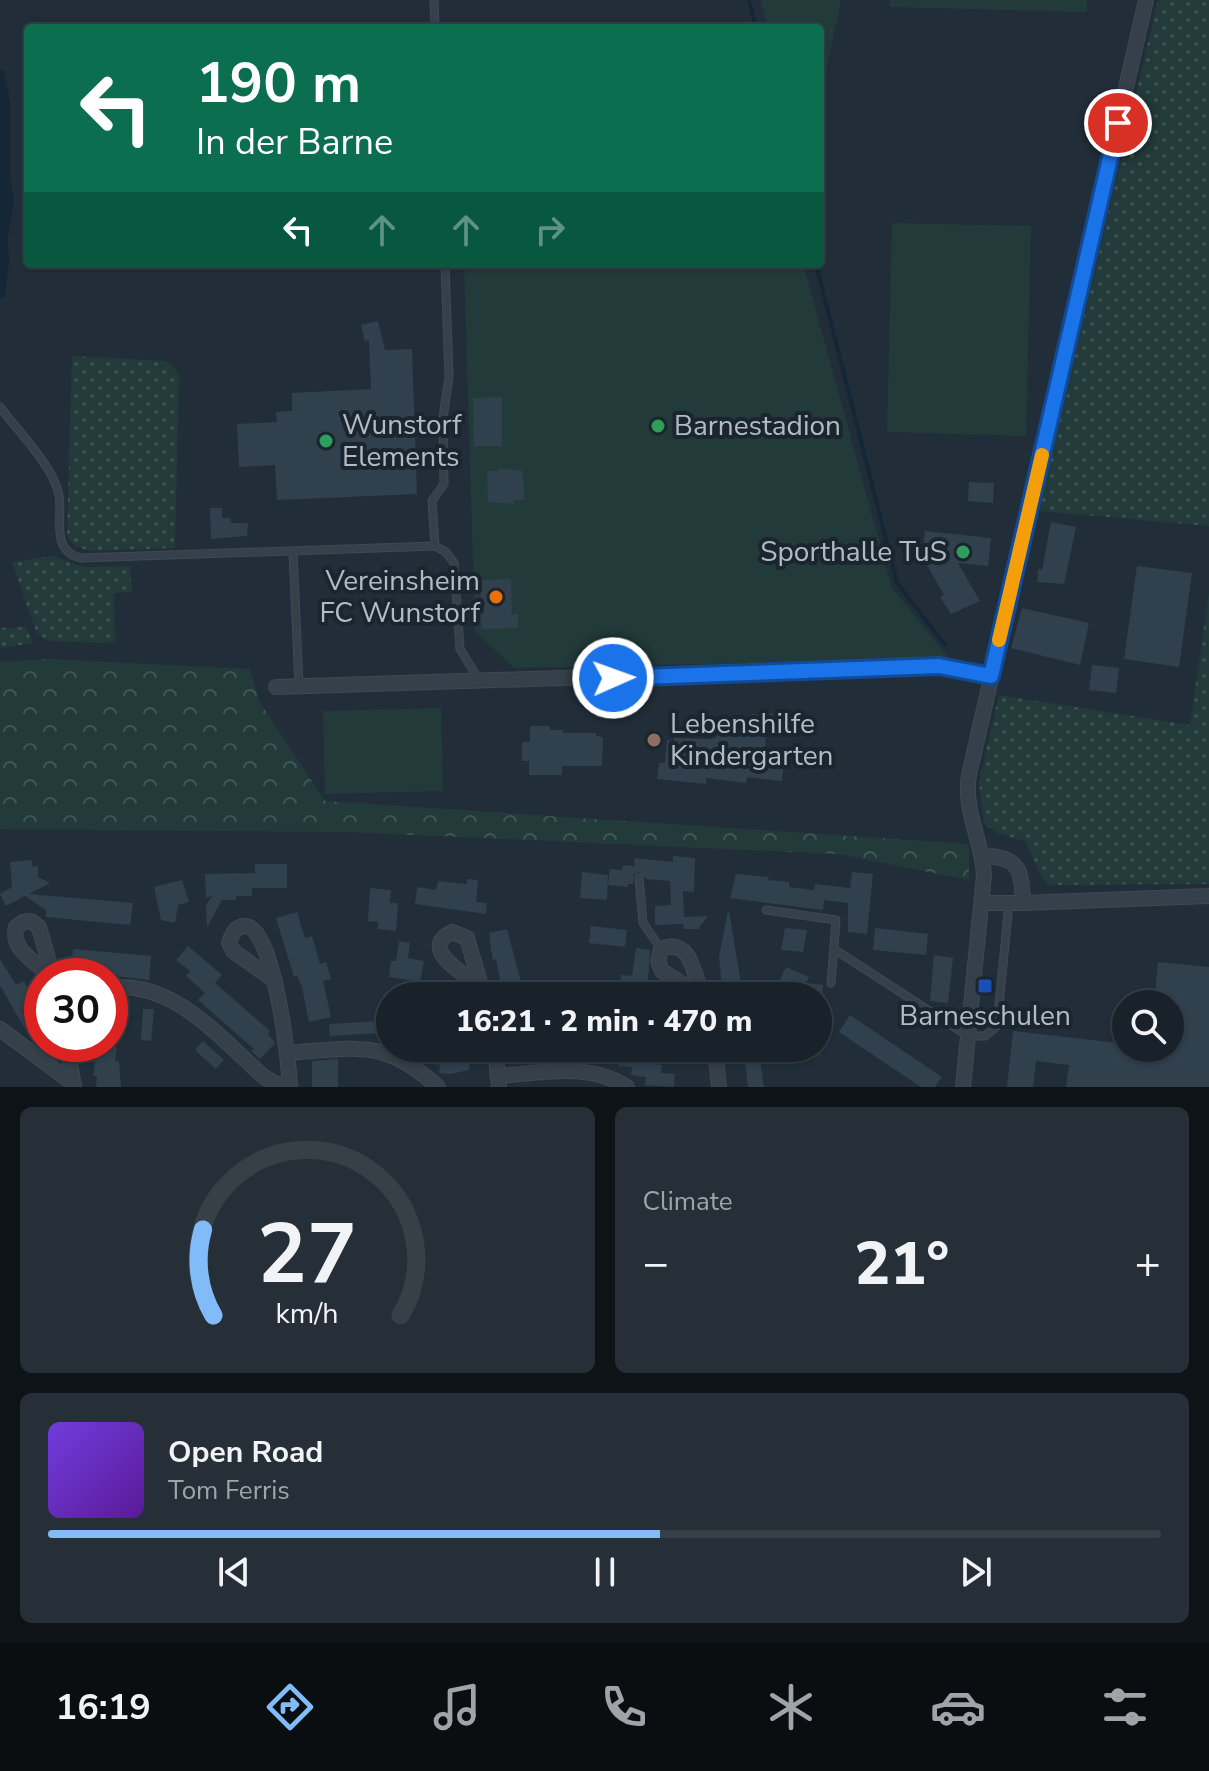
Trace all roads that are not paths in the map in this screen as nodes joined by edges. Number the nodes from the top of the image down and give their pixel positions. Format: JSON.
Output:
{"nodes":[{"id":1,"x":434,"y":0,"type":"edge"},
{"id":2,"x":1146,"y":0,"type":"edge"},
{"id":3,"x":435,"y":24,"type":"edge"},
{"id":4,"x":445,"y":268,"type":"edge"},
{"id":5,"x":0,"y":407,"type":"edge"},
{"id":6,"x":435,"y":546,"type":"junction"},
{"id":7,"x":293,"y":552,"type":"junction"},
{"id":8,"x":991,"y":676,"type":"junction"},
{"id":9,"x":481,"y":682,"type":"junction"},
{"id":10,"x":299,"y":686,"type":"junction"},
{"id":11,"x":276,"y":687,"type":"dead end"},
{"id":12,"x":983,"y":855,"type":"junction"},
{"id":13,"x":639,"y":878,"type":"dead end"},
{"id":14,"x":1209,"y":896,"type":"edge"},
{"id":15,"x":982,"y":897,"type":"junction"},
{"id":16,"x":1016,"y":903,"type":"junction"},
{"id":17,"x":766,"y":910,"type":"dead end"},
{"id":18,"x":661,"y":949,"type":"junction"},
{"id":19,"x":834,"y":949,"type":"junction"},
{"id":20,"x":275,"y":981,"type":"dead end"},
{"id":21,"x":680,"y":982,"type":"edge"},
{"id":22,"x":697,"y":982,"type":"edge"},
{"id":23,"x":831,"y":982,"type":"edge"},
{"id":24,"x":128,"y":989,"type":"edge"},
{"id":25,"x":0,"y":1029,"type":"edge"},
{"id":26,"x":968,"y":1036,"type":"junction"},
{"id":27,"x":288,"y":1053,"type":"junction"},
{"id":28,"x":70,"y":1062,"type":"edge"},
{"id":29,"x":497,"y":1062,"type":"edge"},
{"id":30,"x":716,"y":1062,"type":"edge"},
{"id":31,"x":499,"y":1082,"type":"edge"},
{"id":32,"x":74,"y":1085,"type":"edge"},
{"id":33,"x":290,"y":1085,"type":"edge"},
{"id":34,"x":438,"y":1087,"type":"edge"},
{"id":35,"x":627,"y":1087,"type":"edge"},
{"id":36,"x":719,"y":1087,"type":"edge"},
{"id":37,"x":963,"y":1087,"type":"edge"}],
"edges":[{"from":1,"to":3,"type":"lane"},
{"from":2,"to":8,"type":"street"},
{"from":4,"to":6,"type":"lane"},
{"from":5,"to":7,"type":"lane"},
{"from":6,"to":7,"type":"lane"},
{"from":6,"to":9,"type":"lane"},
{"from":7,"to":10,"type":"lane"},
{"from":8,"to":9,"type":"street"},
{"from":8,"to":12,"type":"street"},
{"from":9,"to":10,"type":"street"},
{"from":10,"to":11,"type":"street"},
{"from":12,"to":15,"type":"street"},
{"from":12,"to":16,"type":"street"},
{"from":13,"to":18,"type":"lane"},
{"from":14,"to":16,"type":"street"},
{"from":15,"to":16,"type":"street"},
{"from":15,"to":26,"type":"street"},
{"from":16,"to":26,"type":"lane"},
{"from":17,"to":19,"type":"lane"},
{"from":18,"to":21,"type":"street"},
{"from":18,"to":22,"type":"street"},
{"from":19,"to":23,"type":"lane"},
{"from":19,"to":26,"type":"lane"},
{"from":20,"to":27,"type":"street"},
{"from":24,"to":33,"type":"street"},
{"from":25,"to":32,"type":"street"},
{"from":26,"to":37,"type":"street"},
{"from":27,"to":33,"type":"street"},
{"from":27,"to":34,"type":"street"},
{"from":28,"to":32,"type":"street"},
{"from":29,"to":31,"type":"street"},
{"from":30,"to":36,"type":"street"},
{"from":31,"to":35,"type":"street"}]}
